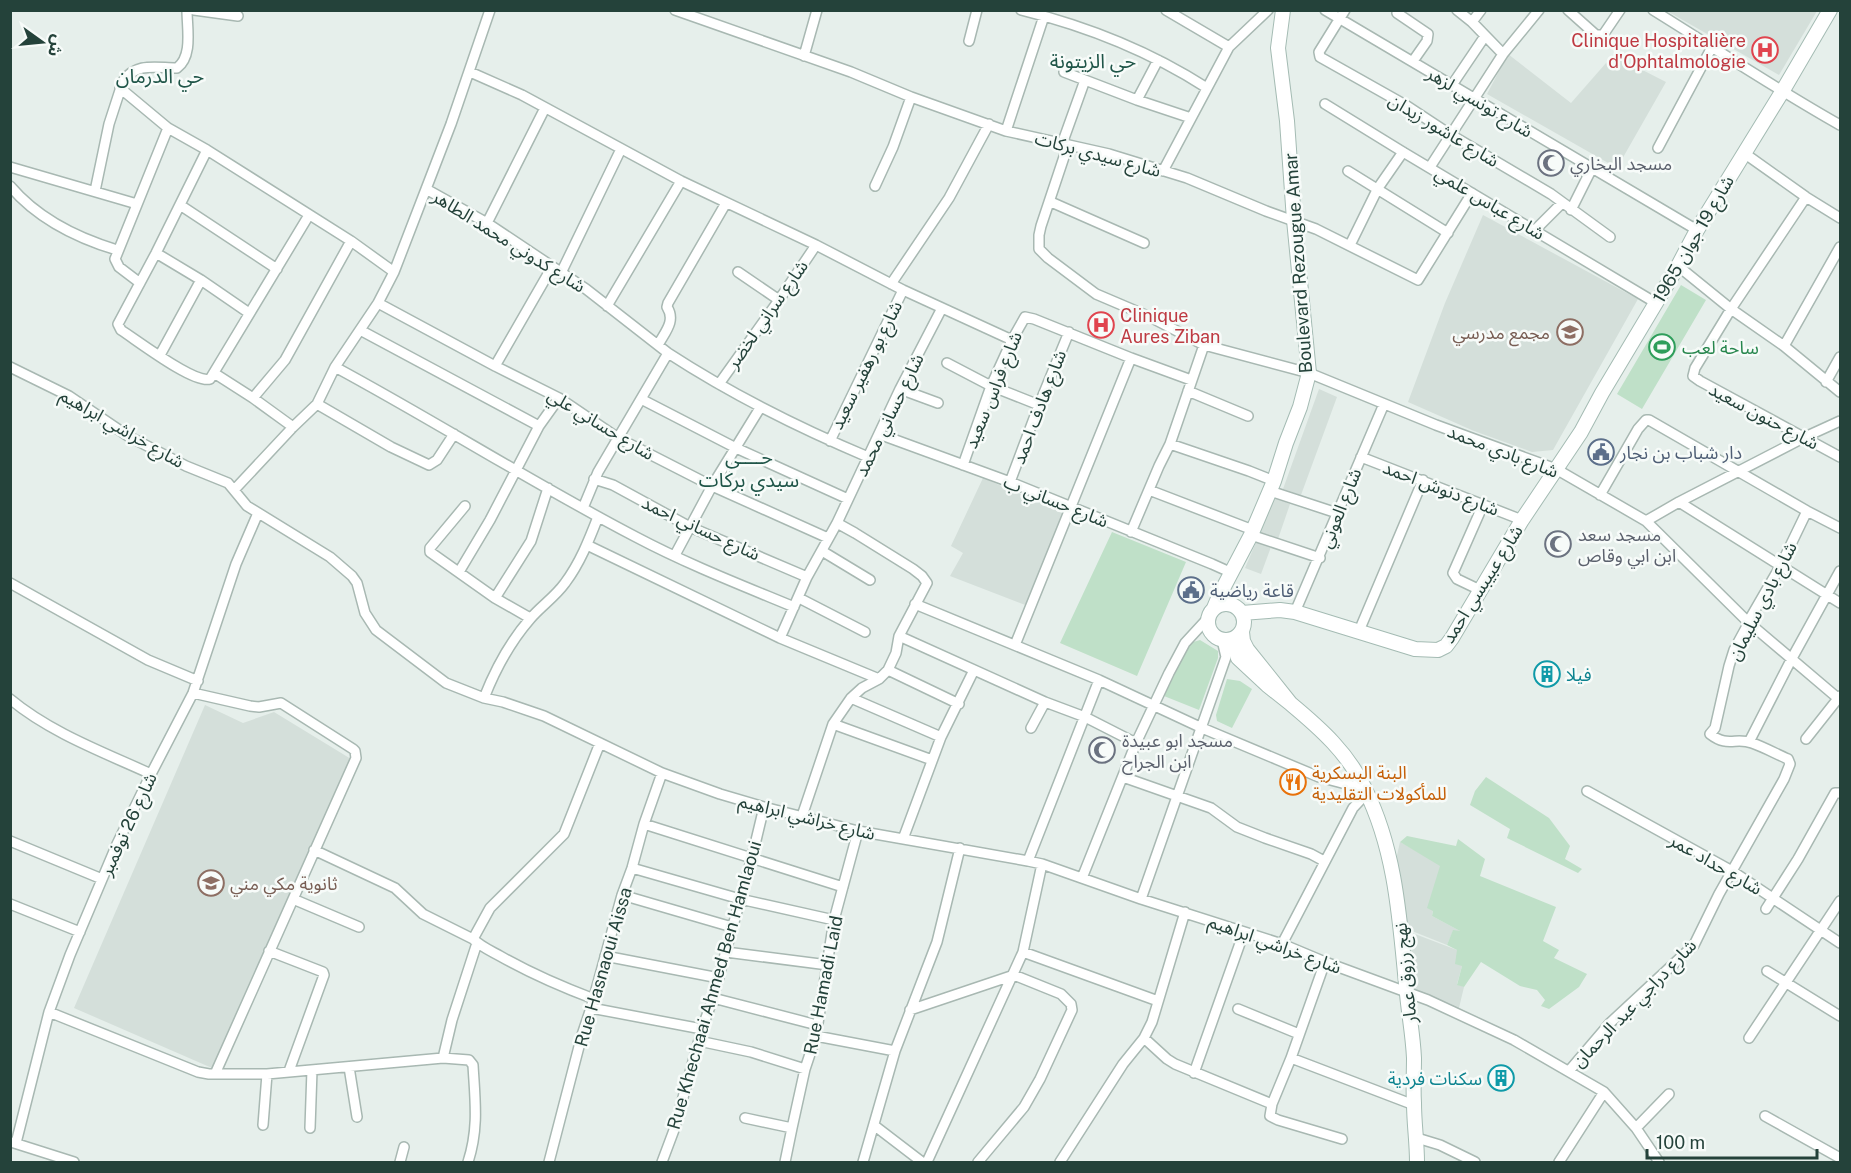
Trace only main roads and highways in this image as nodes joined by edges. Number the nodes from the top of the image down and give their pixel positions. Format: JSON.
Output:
{"nodes":[{"id":1,"x":1283,"y":10,"type":"edge"},
{"id":2,"x":1830,"y":10,"type":"edge"},
{"id":3,"x":1556,"y":468,"type":"joint"},
{"id":4,"x":1232,"y":573,"type":"junction"},
{"id":5,"x":1239,"y":610,"type":"junction"},
{"id":6,"x":1211,"y":613,"type":"junction"},
{"id":7,"x":1232,"y":637,"type":"junction"},
{"id":8,"x":1416,"y":1162,"type":"edge"}],
"edges":[{"from":1,"to":4,"type":"main road","name":"Boulevard Rezougue Amar"},
{"from":2,"to":3,"type":"main road","name":"شارع 19 جوان 1965"},
{"from":3,"to":5,"type":"main road","name":"شارع عبيبسي احمد"},
{"from":4,"to":5,"type":"main road"},
{"from":4,"to":6,"type":"main road","name":"Boulevard Rezougue Amar"},
{"from":5,"to":6,"type":"main road"},
{"from":5,"to":7,"type":"main road"},
{"from":6,"to":7,"type":"main road"},
{"from":7,"to":8,"type":"main road","name":"نهج رزوق عمار"}]}
